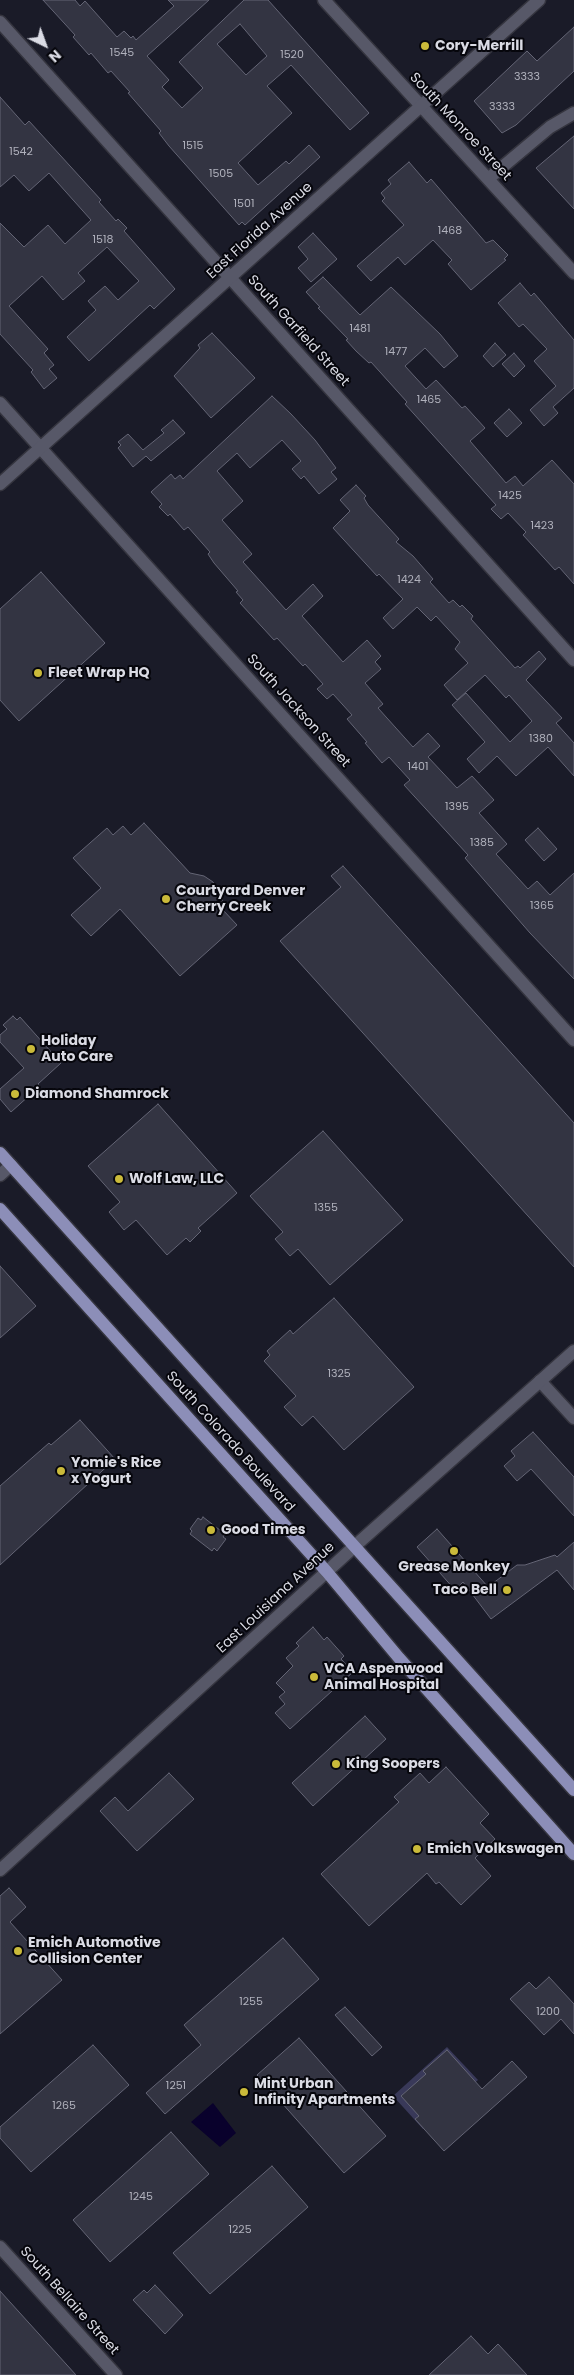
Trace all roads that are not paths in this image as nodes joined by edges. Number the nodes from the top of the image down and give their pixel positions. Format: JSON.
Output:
{"nodes":[{"id":1,"x":324,"y":0,"type":"edge"},
{"id":2,"x":539,"y":0,"type":"edge"},
{"id":3,"x":0,"y":22,"type":"edge"},
{"id":4,"x":420,"y":107,"type":"junction"},
{"id":5,"x":574,"y":113,"type":"edge"},
{"id":6,"x":488,"y":180,"type":"junction"},
{"id":7,"x":574,"y":273,"type":"edge"},
{"id":8,"x":230,"y":278,"type":"junction"},
{"id":9,"x":0,"y":403,"type":"edge"},
{"id":10,"x":40,"y":447,"type":"junction"},
{"id":11,"x":0,"y":484,"type":"edge"},
{"id":12,"x":574,"y":660,"type":"edge"},
{"id":13,"x":574,"y":1040,"type":"edge"},
{"id":14,"x":0,"y":1153,"type":"edge"},
{"id":15,"x":11,"y":1165,"type":"junction"},
{"id":16,"x":0,"y":1175,"type":"edge"},
{"id":17,"x":0,"y":1209,"type":"edge"},
{"id":18,"x":574,"y":1351,"type":"edge"},
{"id":19,"x":540,"y":1381,"type":"junction"},
{"id":20,"x":574,"y":1418,"type":"edge"},
{"id":21,"x":356,"y":1545,"type":"junction"},
{"id":22,"x":327,"y":1572,"type":"junction"},
{"id":23,"x":574,"y":1790,"type":"edge"},
{"id":24,"x":574,"y":1854,"type":"edge"},
{"id":25,"x":0,"y":1870,"type":"edge"},
{"id":26,"x":0,"y":2247,"type":"edge"},
{"id":27,"x":116,"y":2375,"type":"edge"}],
"edges":[{"from":1,"to":4,"type":"street","name":"South Monroe Street"},
{"from":2,"to":4,"type":"street","name":"East Florida Avenue"},
{"from":3,"to":8,"type":"street","name":"South Garfield Street"},
{"from":4,"to":6,"type":"street","name":"South Monroe Street"},
{"from":4,"to":8,"type":"street","name":"East Florida Avenue"},
{"from":5,"to":6,"type":"street"},
{"from":6,"to":7,"type":"street","name":"South Monroe Street"},
{"from":8,"to":10,"type":"street","name":"East Florida Avenue"},
{"from":8,"to":12,"type":"street","name":"South Garfield Street"},
{"from":9,"to":10,"type":"street","name":"South Jackson Street"},
{"from":10,"to":11,"type":"street","name":"East Florida Avenue"},
{"from":10,"to":13,"type":"street","name":"South Jackson Street"},
{"from":14,"to":15,"type":"main road","name":"South Colorado Boulevard"},
{"from":15,"to":16,"type":"street"},
{"from":15,"to":21,"type":"main road","name":"South Colorado Boulevard"},
{"from":17,"to":22,"type":"main road","name":"South Colorado Boulevard"},
{"from":18,"to":19,"type":"street","name":"East Louisiana Avenue"},
{"from":19,"to":20,"type":"street"},
{"from":19,"to":21,"type":"street","name":"East Louisiana Avenue"},
{"from":21,"to":22,"type":"street","name":"East Louisiana Avenue"},
{"from":21,"to":23,"type":"main road","name":"South Colorado Boulevard"},
{"from":22,"to":24,"type":"main road","name":"South Colorado Boulevard"},
{"from":22,"to":25,"type":"street","name":"East Louisiana Avenue"},
{"from":26,"to":27,"type":"street","name":"South Bellaire Street"}]}
